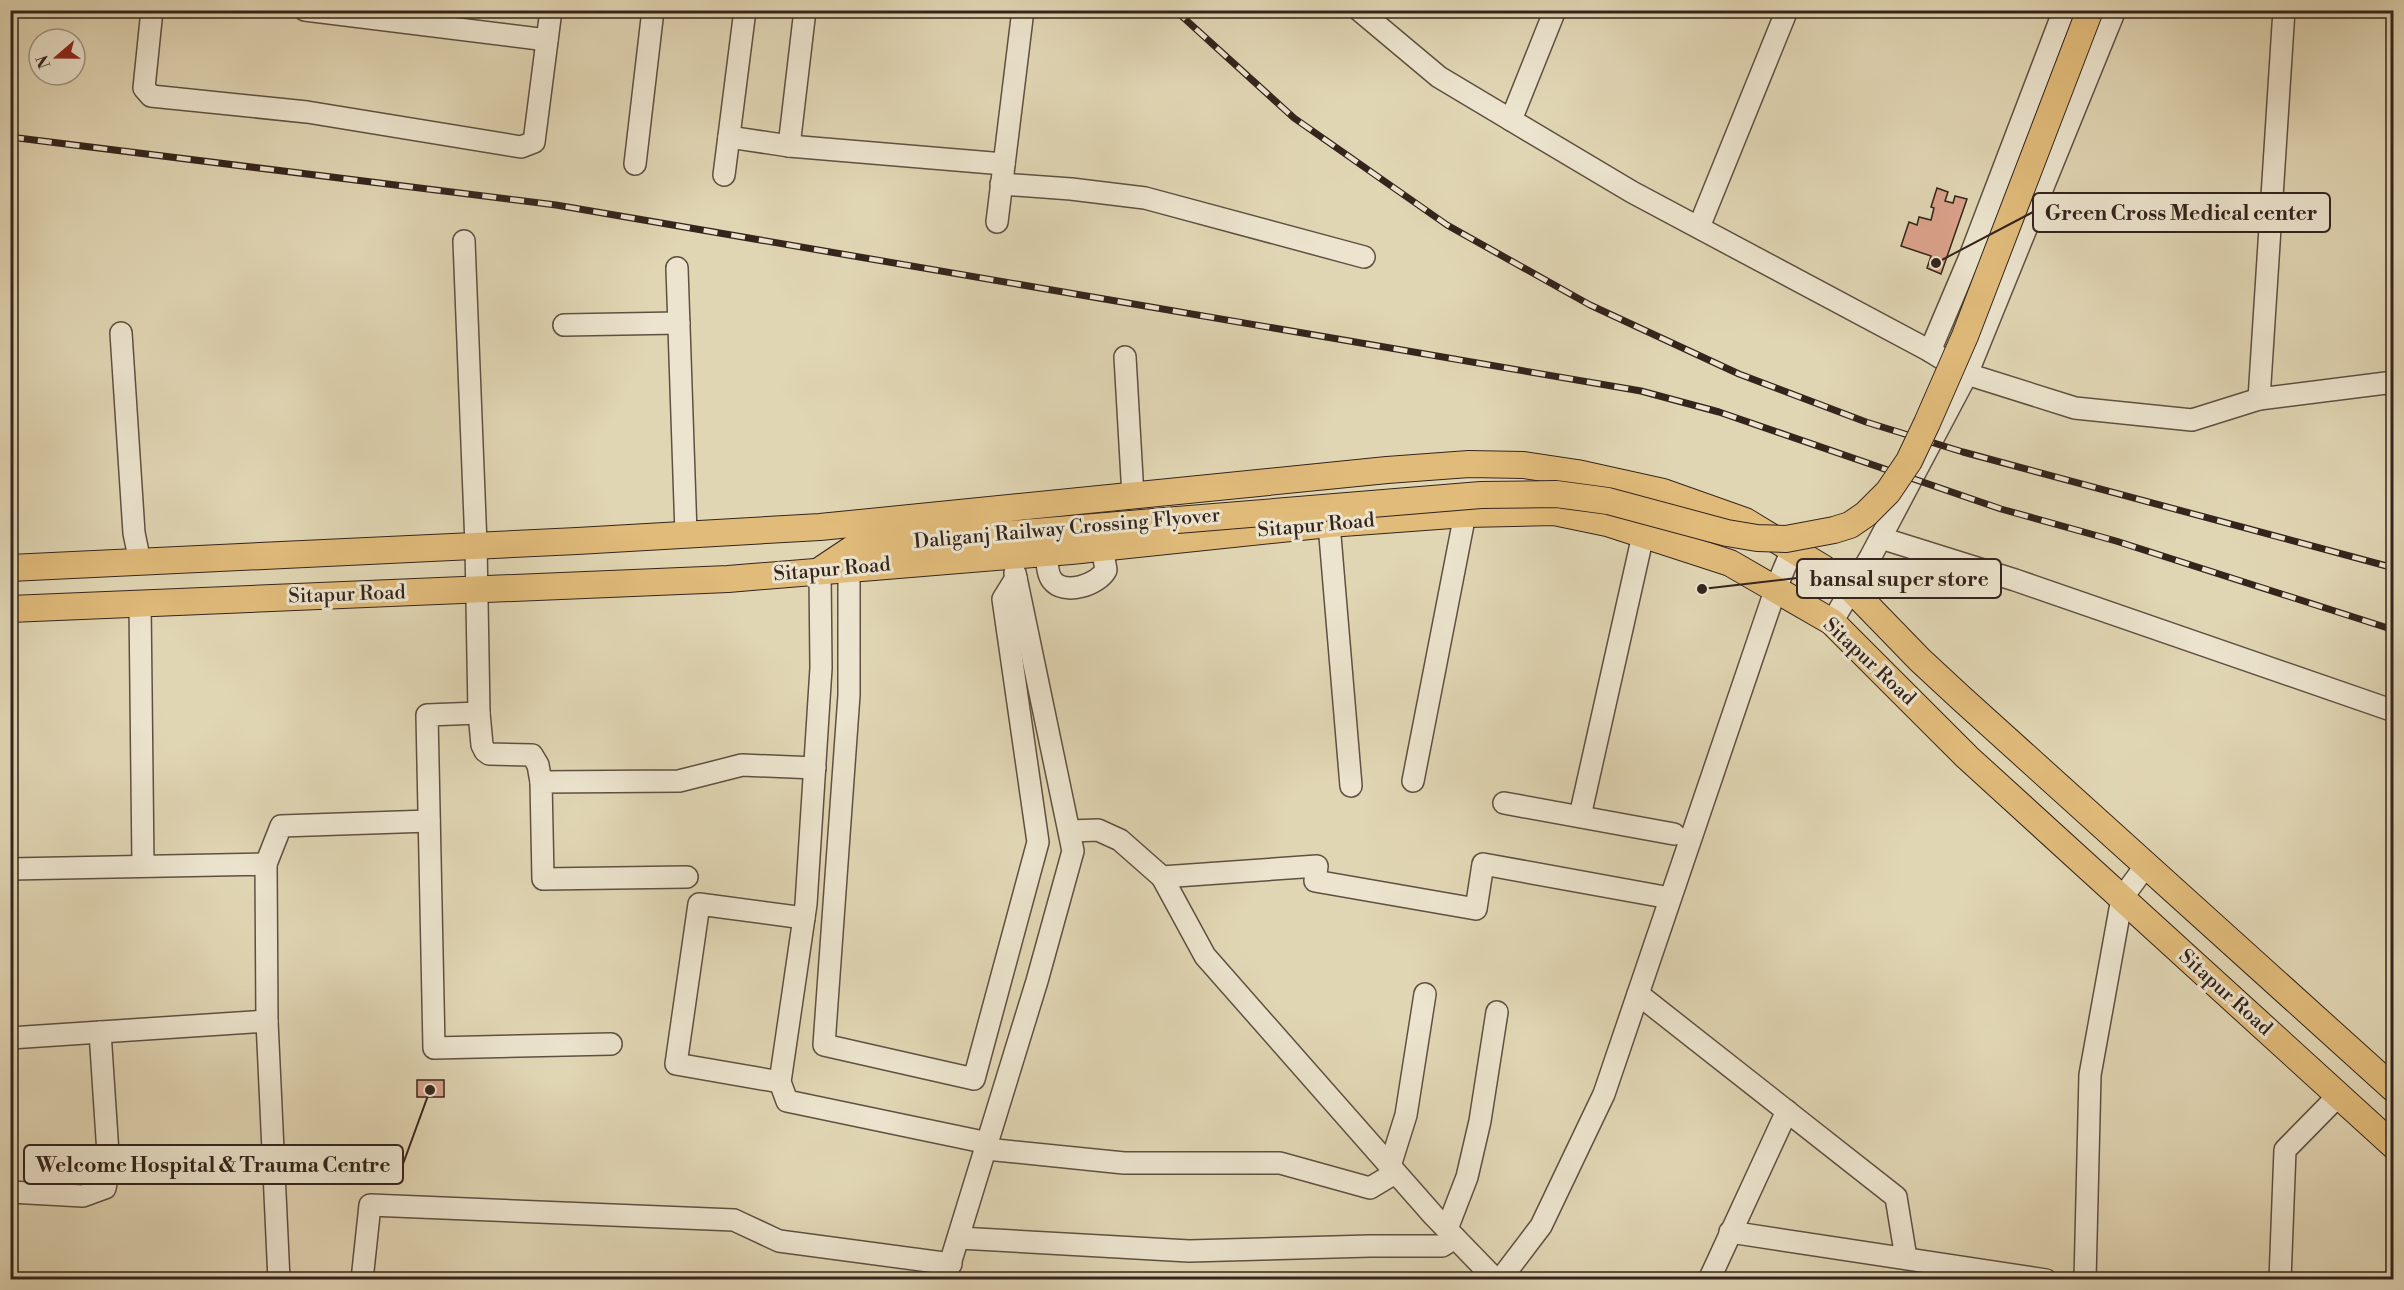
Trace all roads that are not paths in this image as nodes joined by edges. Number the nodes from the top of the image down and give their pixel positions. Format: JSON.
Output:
{"nodes":[{"id":1,"x":152,"y":10,"type":"edge"},
{"id":2,"x":305,"y":10,"type":"edge"},
{"id":3,"x":551,"y":10,"type":"edge"},
{"id":4,"x":653,"y":10,"type":"edge"},
{"id":5,"x":746,"y":10,"type":"edge"},
{"id":6,"x":805,"y":10,"type":"edge"},
{"id":7,"x":1023,"y":10,"type":"edge"},
{"id":8,"x":1359,"y":10,"type":"edge"},
{"id":9,"x":1555,"y":10,"type":"edge"},
{"id":10,"x":1787,"y":10,"type":"edge"},
{"id":11,"x":2064,"y":10,"type":"edge"},
{"id":12,"x":2090,"y":10,"type":"edge"},
{"id":13,"x":2115,"y":10,"type":"edge"},
{"id":14,"x":2283,"y":10,"type":"edge"},
{"id":15,"x":547,"y":40,"type":"junction"},
{"id":16,"x":1510,"y":120,"type":"junction"},
{"id":17,"x":729,"y":137,"type":"junction"},
{"id":18,"x":789,"y":146,"type":"junction"},
{"id":19,"x":635,"y":164,"type":"dead end"},
{"id":20,"x":1003,"y":174,"type":"junction"},
{"id":21,"x":724,"y":175,"type":"dead end"},
{"id":22,"x":997,"y":222,"type":"dead end"},
{"id":23,"x":1699,"y":227,"type":"junction"},
{"id":24,"x":464,"y":241,"type":"dead end"},
{"id":25,"x":1364,"y":256,"type":"dead end"},
{"id":26,"x":677,"y":268,"type":"dead end"},
{"id":27,"x":679,"y":323,"type":"junction"},
{"id":28,"x":564,"y":325,"type":"dead end"},
{"id":29,"x":121,"y":333,"type":"dead end"},
{"id":30,"x":1930,"y":351,"type":"junction"},
{"id":31,"x":1125,"y":357,"type":"dead end"},
{"id":32,"x":1967,"y":374,"type":"junction"},
{"id":33,"x":2394,"y":382,"type":"edge"},
{"id":34,"x":2259,"y":399,"type":"junction"},
{"id":35,"x":1133,"y":496,"type":"junction"},
{"id":36,"x":1465,"y":514,"type":"junction"},
{"id":37,"x":1329,"y":524,"type":"junction"},
{"id":38,"x":820,"y":527,"type":"junction"},
{"id":39,"x":686,"y":534,"type":"junction"},
{"id":40,"x":1643,"y":535,"type":"junction"},
{"id":41,"x":1881,"y":538,"type":"junction"},
{"id":42,"x":476,"y":545,"type":"junction"},
{"id":43,"x":1102,"y":547,"type":"junction"},
{"id":44,"x":1792,"y":550,"type":"junction"},
{"id":45,"x":1046,"y":552,"type":"junction"},
{"id":46,"x":852,"y":558,"type":"junction"},
{"id":47,"x":140,"y":562,"type":"junction"},
{"id":48,"x":1015,"y":566,"type":"junction"},
{"id":49,"x":10,"y":568,"type":"edge"},
{"id":50,"x":820,"y":571,"type":"junction"},
{"id":51,"x":1776,"y":588,"type":"junction"},
{"id":52,"x":477,"y":589,"type":"junction"},
{"id":53,"x":1852,"y":590,"type":"junction"},
{"id":54,"x":140,"y":603,"type":"junction"},
{"id":55,"x":10,"y":609,"type":"edge"},
{"id":56,"x":1832,"y":622,"type":"junction"},
{"id":57,"x":2394,"y":711,"type":"edge"},
{"id":58,"x":479,"y":713,"type":"junction"},
{"id":59,"x":815,"y":768,"type":"junction"},
{"id":60,"x":1413,"y":781,"type":"dead end"},
{"id":61,"x":541,"y":782,"type":"junction"},
{"id":62,"x":1351,"y":786,"type":"dead end"},
{"id":63,"x":1504,"y":803,"type":"dead end"},
{"id":64,"x":1580,"y":816,"type":"junction"},
{"id":65,"x":429,"y":821,"type":"junction"},
{"id":66,"x":1070,"y":831,"type":"junction"},
{"id":67,"x":1674,"y":834,"type":"dead end"},
{"id":68,"x":266,"y":864,"type":"junction"},
{"id":69,"x":2147,"y":864,"type":"junction"},
{"id":70,"x":143,"y":866,"type":"junction"},
{"id":71,"x":10,"y":869,"type":"edge"},
{"id":72,"x":687,"y":877,"type":"dead end"},
{"id":73,"x":1162,"y":877,"type":"junction"},
{"id":74,"x":1670,"y":898,"type":"junction"},
{"id":75,"x":2122,"y":898,"type":"junction"},
{"id":76,"x":804,"y":918,"type":"junction"},
{"id":77,"x":1425,"y":994,"type":"dead end"},
{"id":78,"x":1638,"y":994,"type":"junction"},
{"id":79,"x":1497,"y":1012,"type":"dead end"},
{"id":80,"x":267,"y":1021,"type":"junction"},
{"id":81,"x":100,"y":1032,"type":"junction"},
{"id":82,"x":10,"y":1038,"type":"edge"},
{"id":83,"x":611,"y":1044,"type":"dead end"},
{"id":84,"x":780,"y":1082,"type":"junction"},
{"id":85,"x":2394,"y":1089,"type":"edge"},
{"id":86,"x":2338,"y":1096,"type":"junction"},
{"id":87,"x":1786,"y":1111,"type":"junction"},
{"id":88,"x":987,"y":1146,"type":"junction"},
{"id":89,"x":2394,"y":1146,"type":"edge"},
{"id":90,"x":1393,"y":1169,"type":"junction"},
{"id":91,"x":10,"y":1192,"type":"edge"},
{"id":92,"x":1731,"y":1232,"type":"junction"},
{"id":93,"x":1451,"y":1233,"type":"junction"},
{"id":94,"x":959,"y":1238,"type":"junction"},
{"id":95,"x":1906,"y":1258,"type":"junction"},
{"id":96,"x":948,"y":1272,"type":"edge"},
{"id":97,"x":279,"y":1280,"type":"edge"},
{"id":98,"x":362,"y":1280,"type":"edge"},
{"id":99,"x":1498,"y":1280,"type":"edge"},
{"id":100,"x":1709,"y":1280,"type":"edge"},
{"id":101,"x":2046,"y":1280,"type":"edge"},
{"id":102,"x":2085,"y":1280,"type":"edge"},
{"id":103,"x":2280,"y":1280,"type":"edge"}],
"edges":[{"from":1,"to":15,"type":"street"},
{"from":2,"to":15,"type":"street"},
{"from":3,"to":15,"type":"street"},
{"from":4,"to":19,"type":"street"},
{"from":5,"to":17,"type":"street"},
{"from":6,"to":18,"type":"street"},
{"from":7,"to":20,"type":"street"},
{"from":8,"to":16,"type":"street"},
{"from":9,"to":16,"type":"street"},
{"from":10,"to":23,"type":"street"},
{"from":11,"to":30,"type":"street"},
{"from":12,"to":46,"type":"main road","name":"Daliganj Railway Crossing Flyover","bridge":true},
{"from":13,"to":32,"type":"street"},
{"from":14,"to":34,"type":"street"},
{"from":16,"to":23,"type":"street"},
{"from":17,"to":18,"type":"street"},
{"from":17,"to":21,"type":"street"},
{"from":18,"to":20,"type":"street"},
{"from":20,"to":22,"type":"street"},
{"from":20,"to":25,"type":"street"},
{"from":23,"to":30,"type":"street"},
{"from":24,"to":42,"type":"street"},
{"from":26,"to":27,"type":"street"},
{"from":27,"to":28,"type":"street"},
{"from":27,"to":39,"type":"street"},
{"from":29,"to":47,"type":"street"},
{"from":30,"to":32,"type":"street"},
{"from":31,"to":35,"type":"street"},
{"from":32,"to":34,"type":"street"},
{"from":32,"to":41,"type":"street"},
{"from":33,"to":34,"type":"street"},
{"from":35,"to":38,"type":"main road","name":"Sitapur Road"},
{"from":35,"to":44,"type":"main road","name":"Sitapur Road"},
{"from":36,"to":37,"type":"main road","name":"Sitapur Road"},
{"from":36,"to":40,"type":"main road","name":"Sitapur Road"},
{"from":36,"to":60,"type":"street"},
{"from":37,"to":43,"type":"main road","name":"Sitapur Road"},
{"from":37,"to":62,"type":"street"},
{"from":38,"to":39,"type":"main road","name":"Sitapur Road"},
{"from":38,"to":46,"type":"main road"},
{"from":39,"to":42,"type":"main road","name":"Sitapur Road"},
{"from":40,"to":51,"type":"main road","name":"Sitapur Road"},
{"from":40,"to":64,"type":"street"},
{"from":41,"to":53,"type":"street"},
{"from":41,"to":57,"type":"street"},
{"from":42,"to":47,"type":"main road","name":"Sitapur Road"},
{"from":42,"to":52,"type":"street"},
{"from":43,"to":45,"type":"main road","name":"Sitapur Road"},
{"from":43,"to":45,"type":"street"},
{"from":44,"to":51,"type":"street"},
{"from":44,"to":53,"type":"main road","name":"Sitapur Road"},
{"from":45,"to":48,"type":"main road","name":"Sitapur Road"},
{"from":46,"to":48,"type":"main road","name":"Sitapur Road"},
{"from":46,"to":48,"type":"street"},
{"from":46,"to":50,"type":"main road","name":"Daliganj Railway Crossing Flyover"},
{"from":47,"to":49,"type":"main road","name":"Sitapur Road"},
{"from":48,"to":66,"type":"street"},
{"from":50,"to":52,"type":"main road","name":"Sitapur Road"},
{"from":50,"to":59,"type":"street"},
{"from":51,"to":56,"type":"main road","name":"Sitapur Road"},
{"from":51,"to":74,"type":"street"},
{"from":52,"to":54,"type":"main road","name":"Sitapur Road"},
{"from":52,"to":58,"type":"street"},
{"from":53,"to":56,"type":"street"},
{"from":53,"to":69,"type":"main road","name":"Sitapur Road"},
{"from":54,"to":55,"type":"main road","name":"Sitapur Road"},
{"from":54,"to":70,"type":"street"},
{"from":56,"to":75,"type":"main road","name":"Sitapur Road"},
{"from":58,"to":61,"type":"street"},
{"from":58,"to":65,"type":"street"},
{"from":59,"to":61,"type":"street"},
{"from":59,"to":76,"type":"street"},
{"from":61,"to":72,"type":"street"},
{"from":63,"to":64,"type":"street"},
{"from":64,"to":67,"type":"street"},
{"from":65,"to":68,"type":"street"},
{"from":65,"to":83,"type":"street"},
{"from":66,"to":73,"type":"street"},
{"from":66,"to":88,"type":"street"},
{"from":68,"to":70,"type":"street"},
{"from":68,"to":80,"type":"street"},
{"from":69,"to":75,"type":"street"},
{"from":69,"to":85,"type":"main road","name":"Sitapur Road"},
{"from":70,"to":71,"type":"street"},
{"from":73,"to":74,"type":"street"},
{"from":73,"to":90,"type":"street"},
{"from":74,"to":78,"type":"street"},
{"from":75,"to":86,"type":"main road","name":"Sitapur Road"},
{"from":75,"to":102,"type":"street"},
{"from":76,"to":84,"type":"street"},
{"from":76,"to":84,"type":"street"},
{"from":77,"to":90,"type":"street"},
{"from":78,"to":87,"type":"street"},
{"from":78,"to":99,"type":"street"},
{"from":79,"to":93,"type":"street"},
{"from":80,"to":81,"type":"street"},
{"from":80,"to":97,"type":"street"},
{"from":81,"to":82,"type":"street"},
{"from":81,"to":91,"type":"street"},
{"from":84,"to":88,"type":"street"},
{"from":86,"to":89,"type":"main road","name":"Sitapur Road"},
{"from":86,"to":103,"type":"street"},
{"from":87,"to":92,"type":"street"},
{"from":87,"to":95,"type":"street"},
{"from":88,"to":90,"type":"street"},
{"from":88,"to":94,"type":"street"},
{"from":90,"to":93,"type":"street"},
{"from":92,"to":95,"type":"street"},
{"from":92,"to":100,"type":"street"},
{"from":93,"to":94,"type":"street"},
{"from":93,"to":99,"type":"street"},
{"from":94,"to":96,"type":"street"},
{"from":95,"to":101,"type":"street"},
{"from":96,"to":98,"type":"street"}]}
